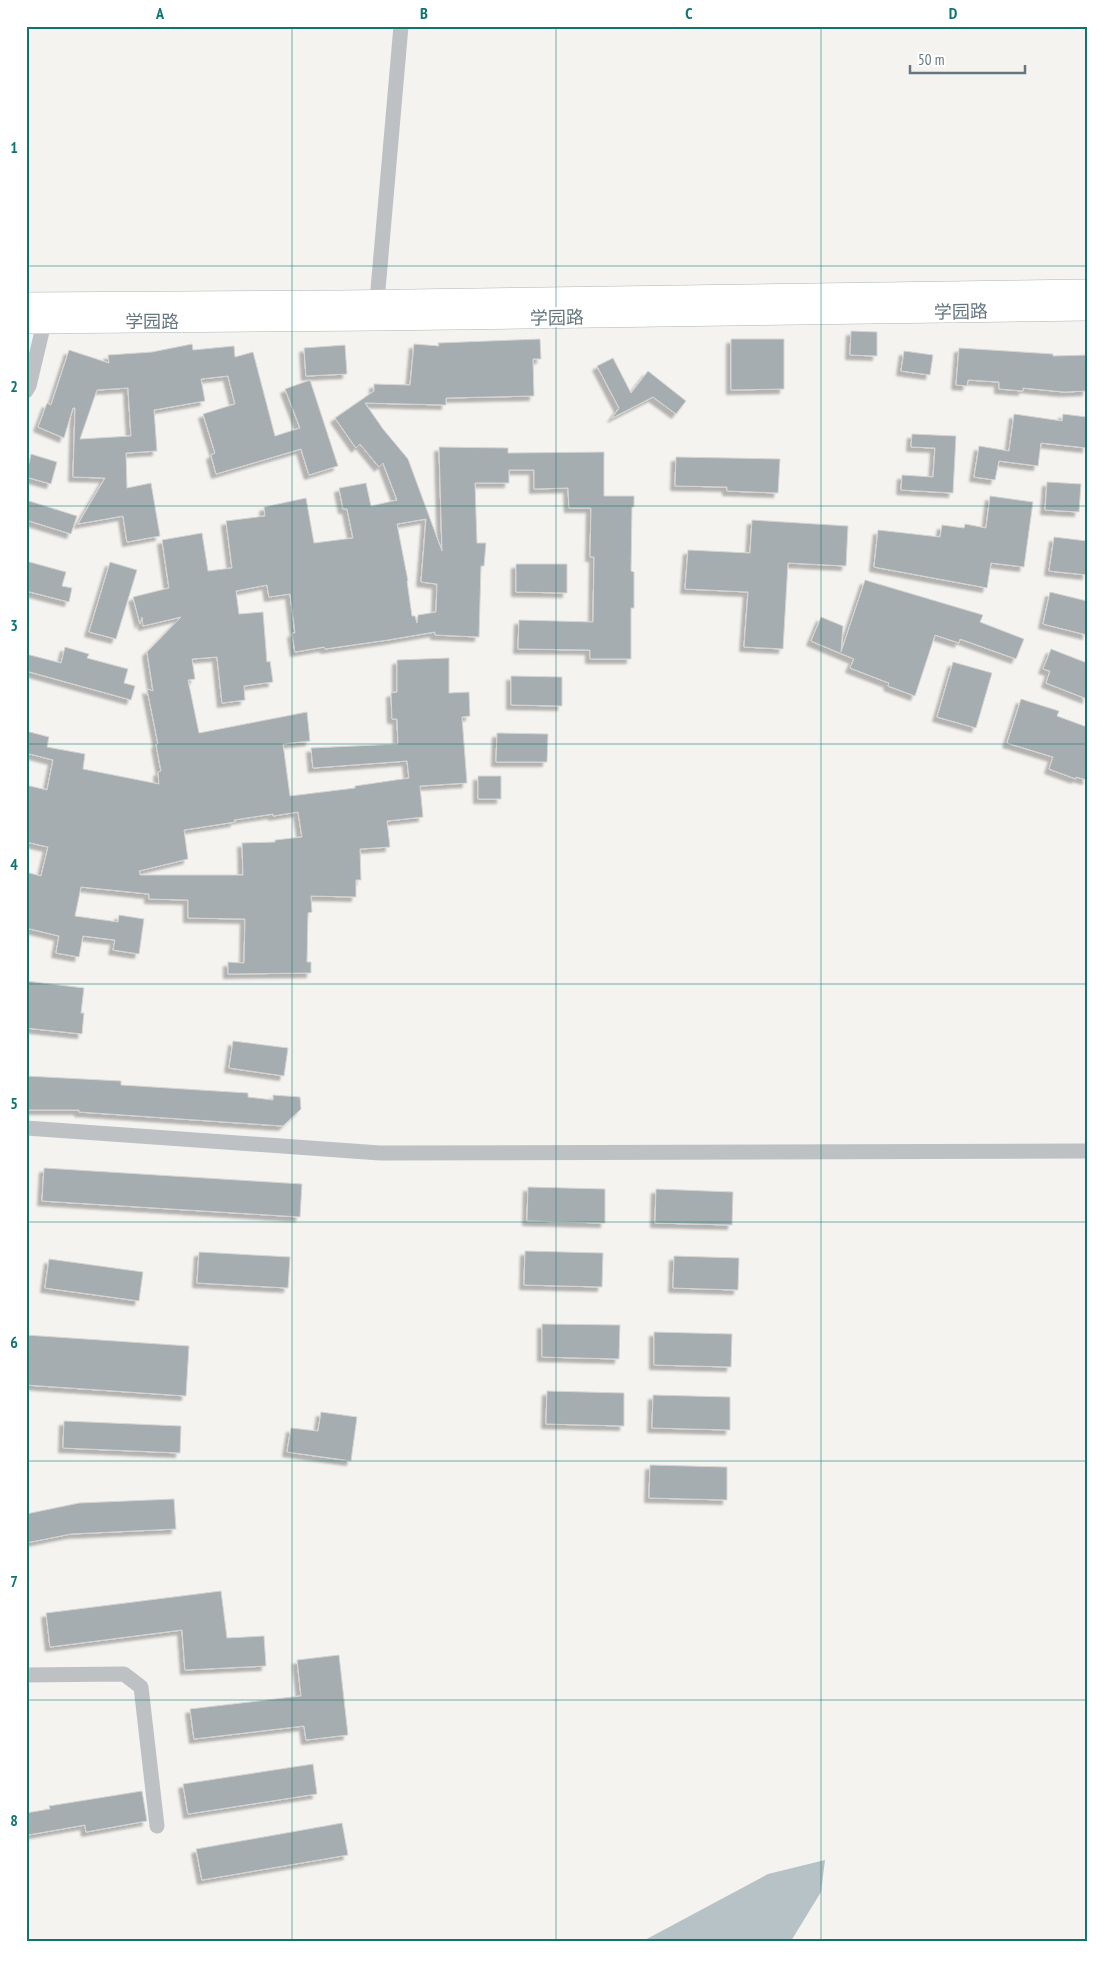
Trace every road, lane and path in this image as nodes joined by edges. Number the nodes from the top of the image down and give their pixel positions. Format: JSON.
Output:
{"nodes":[{"id":1,"x":401,"y":26,"type":"edge"},
{"id":2,"x":1087,"y":290,"type":"edge"},
{"id":3,"x":377,"y":301,"type":"junction"},
{"id":4,"x":26,"y":303,"type":"edge"},
{"id":5,"x":1087,"y":310,"type":"edge"},
{"id":6,"x":35,"y":323,"type":"edge"},
{"id":7,"x":26,"y":391,"type":"edge"},
{"id":8,"x":26,"y":1128,"type":"edge"},
{"id":9,"x":1087,"y":1151,"type":"edge"},
{"id":10,"x":26,"y":1675,"type":"edge"},
{"id":11,"x":156,"y":1826,"type":"dead end"}],
"edges":[{"from":1,"to":3,"type":"street"},
{"from":2,"to":3,"type":"main road"},
{"from":3,"to":4,"type":"main road"},
{"from":5,"to":6,"type":"main road","name":"学园路"},
{"from":6,"to":7,"type":"street"},
{"from":8,"to":9,"type":"street"},
{"from":10,"to":11,"type":"street"}]}
